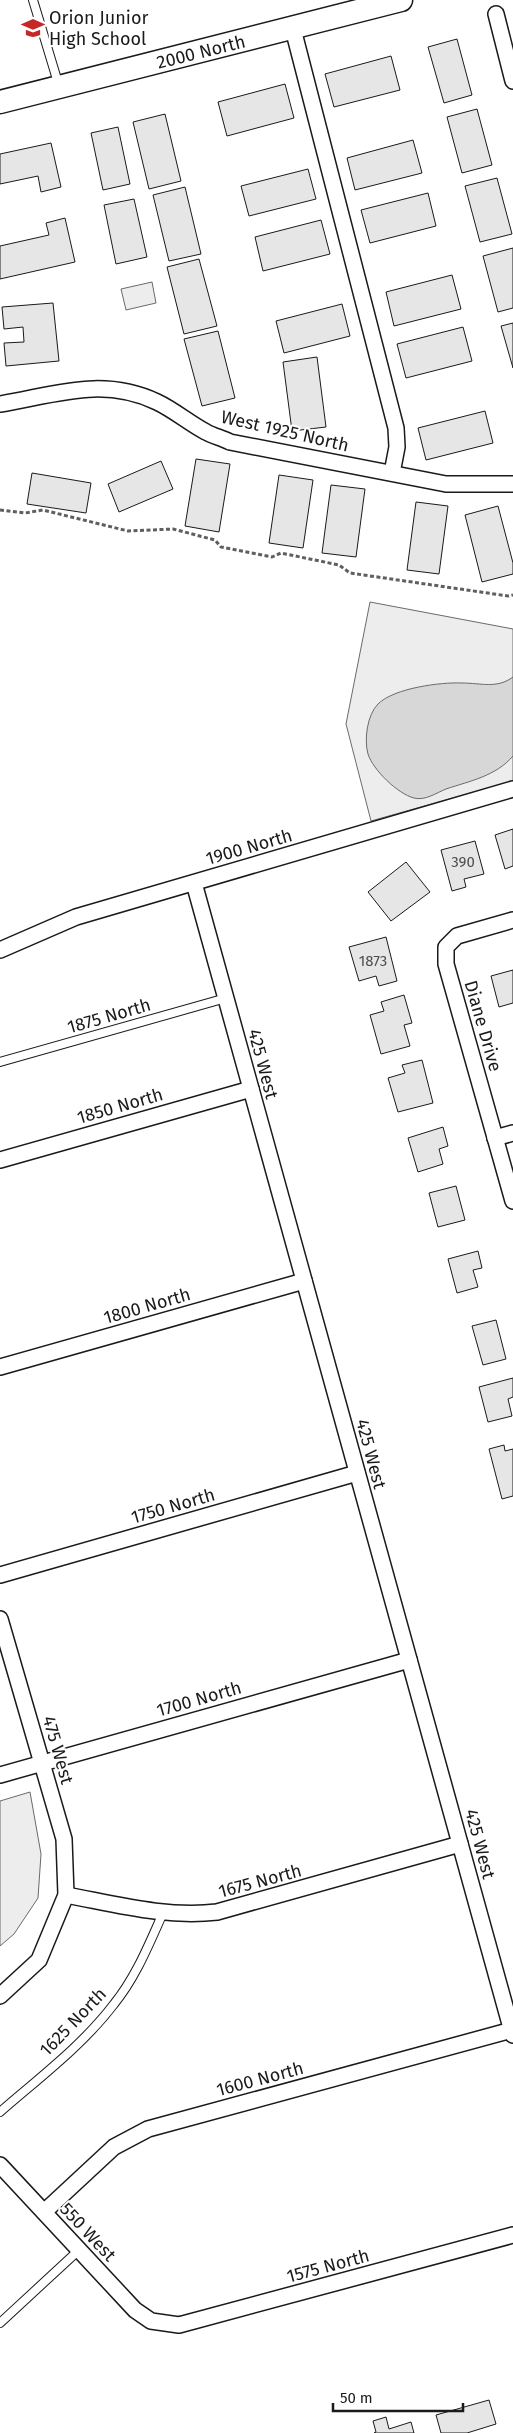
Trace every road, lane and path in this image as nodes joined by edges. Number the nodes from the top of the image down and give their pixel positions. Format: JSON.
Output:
{"nodes":[{"id":1,"x":33,"y":0,"type":"edge"},
{"id":2,"x":401,"y":0,"type":"edge"},
{"id":3,"x":496,"y":14,"type":"dead end"},
{"id":4,"x":293,"y":29,"type":"junction"},
{"id":5,"x":513,"y":81,"type":"edge"},
{"id":6,"x":60,"y":88,"type":"junction"},
{"id":7,"x":0,"y":102,"type":"edge"},
{"id":8,"x":0,"y":404,"type":"edge"},
{"id":9,"x":392,"y":473,"type":"junction"},
{"id":10,"x":513,"y":484,"type":"edge"},
{"id":11,"x":0,"y":510,"type":"edge"},
{"id":12,"x":513,"y":595,"type":"edge"},
{"id":13,"x":513,"y":789,"type":"edge"},
{"id":14,"x":194,"y":882,"type":"junction"},
{"id":15,"x":513,"y":920,"type":"edge"},
{"id":16,"x":0,"y":950,"type":"edge"},
{"id":17,"x":226,"y":998,"type":"junction"},
{"id":18,"x":0,"y":1062,"type":"edge"},
{"id":19,"x":251,"y":1089,"type":"junction"},
{"id":20,"x":513,"y":1133,"type":"edge"},
{"id":21,"x":495,"y":1138,"type":"junction"},
{"id":22,"x":0,"y":1160,"type":"edge"},
{"id":23,"x":513,"y":1202,"type":"edge"},
{"id":24,"x":304,"y":1281,"type":"junction"},
{"id":25,"x":0,"y":1366,"type":"edge"},
{"id":26,"x":357,"y":1473,"type":"junction"},
{"id":27,"x":0,"y":1575,"type":"edge"},
{"id":28,"x":0,"y":1619,"type":"edge"},
{"id":29,"x":409,"y":1660,"type":"junction"},
{"id":30,"x":42,"y":1763,"type":"junction"},
{"id":31,"x":0,"y":1775,"type":"edge"},
{"id":32,"x":460,"y":1844,"type":"junction"},
{"id":33,"x":66,"y":1895,"type":"junction"},
{"id":34,"x":163,"y":1913,"type":"junction"},
{"id":35,"x":0,"y":1996,"type":"edge"},
{"id":36,"x":512,"y":2033,"type":"edge"},
{"id":37,"x":0,"y":2112,"type":"edge"},
{"id":38,"x":0,"y":2165,"type":"edge"},
{"id":39,"x":44,"y":2212,"type":"junction"},
{"id":40,"x":513,"y":2235,"type":"edge"},
{"id":41,"x":79,"y":2250,"type":"junction"},
{"id":42,"x":151,"y":2321,"type":"joint"},
{"id":43,"x":0,"y":2323,"type":"edge"}],
"edges":[{"from":1,"to":6,"type":"lane"},
{"from":2,"to":4,"type":"street","name":"2000 North"},
{"from":3,"to":5,"type":"street"},
{"from":4,"to":6,"type":"street","name":"2000 North"},
{"from":4,"to":9,"type":"street"},
{"from":6,"to":7,"type":"street","name":"2000 North"},
{"from":8,"to":9,"type":"street","name":"West 1925 North"},
{"from":9,"to":10,"type":"street","name":"West 1925 North"},
{"from":11,"to":12,"type":"path"},
{"from":13,"to":14,"type":"street","name":"1900 North"},
{"from":14,"to":16,"type":"street","name":"1900 North"},
{"from":14,"to":17,"type":"street","name":"425 West"},
{"from":15,"to":21,"type":"street","name":"Diane Drive"},
{"from":17,"to":18,"type":"lane","name":"1875 North"},
{"from":17,"to":19,"type":"street","name":"425 West"},
{"from":19,"to":22,"type":"street","name":"1850 North"},
{"from":19,"to":24,"type":"street","name":"425 West"},
{"from":20,"to":21,"type":"street"},
{"from":21,"to":23,"type":"street","name":"Diane Drive"},
{"from":24,"to":25,"type":"street","name":"1800 North"},
{"from":24,"to":26,"type":"street","name":"425 West"},
{"from":26,"to":27,"type":"street","name":"1750 North"},
{"from":26,"to":29,"type":"street","name":"425 West"},
{"from":28,"to":30,"type":"street","name":"475 West"},
{"from":29,"to":30,"type":"street","name":"1700 North"},
{"from":29,"to":32,"type":"street","name":"425 West"},
{"from":30,"to":31,"type":"street","name":"1700 North"},
{"from":30,"to":33,"type":"street","name":"475 West"},
{"from":32,"to":34,"type":"street","name":"1675 North"},
{"from":32,"to":36,"type":"street","name":"425 West"},
{"from":33,"to":34,"type":"street","name":"1675 North"},
{"from":33,"to":35,"type":"street"},
{"from":34,"to":37,"type":"lane","name":"1625 North"},
{"from":36,"to":39,"type":"street","name":"1600 North"},
{"from":38,"to":39,"type":"street","name":"550 West"},
{"from":39,"to":41,"type":"street","name":"550 West"},
{"from":40,"to":42,"type":"street","name":"1575 North"},
{"from":41,"to":42,"type":"street","name":"550 West"},
{"from":41,"to":43,"type":"lane"}]}
